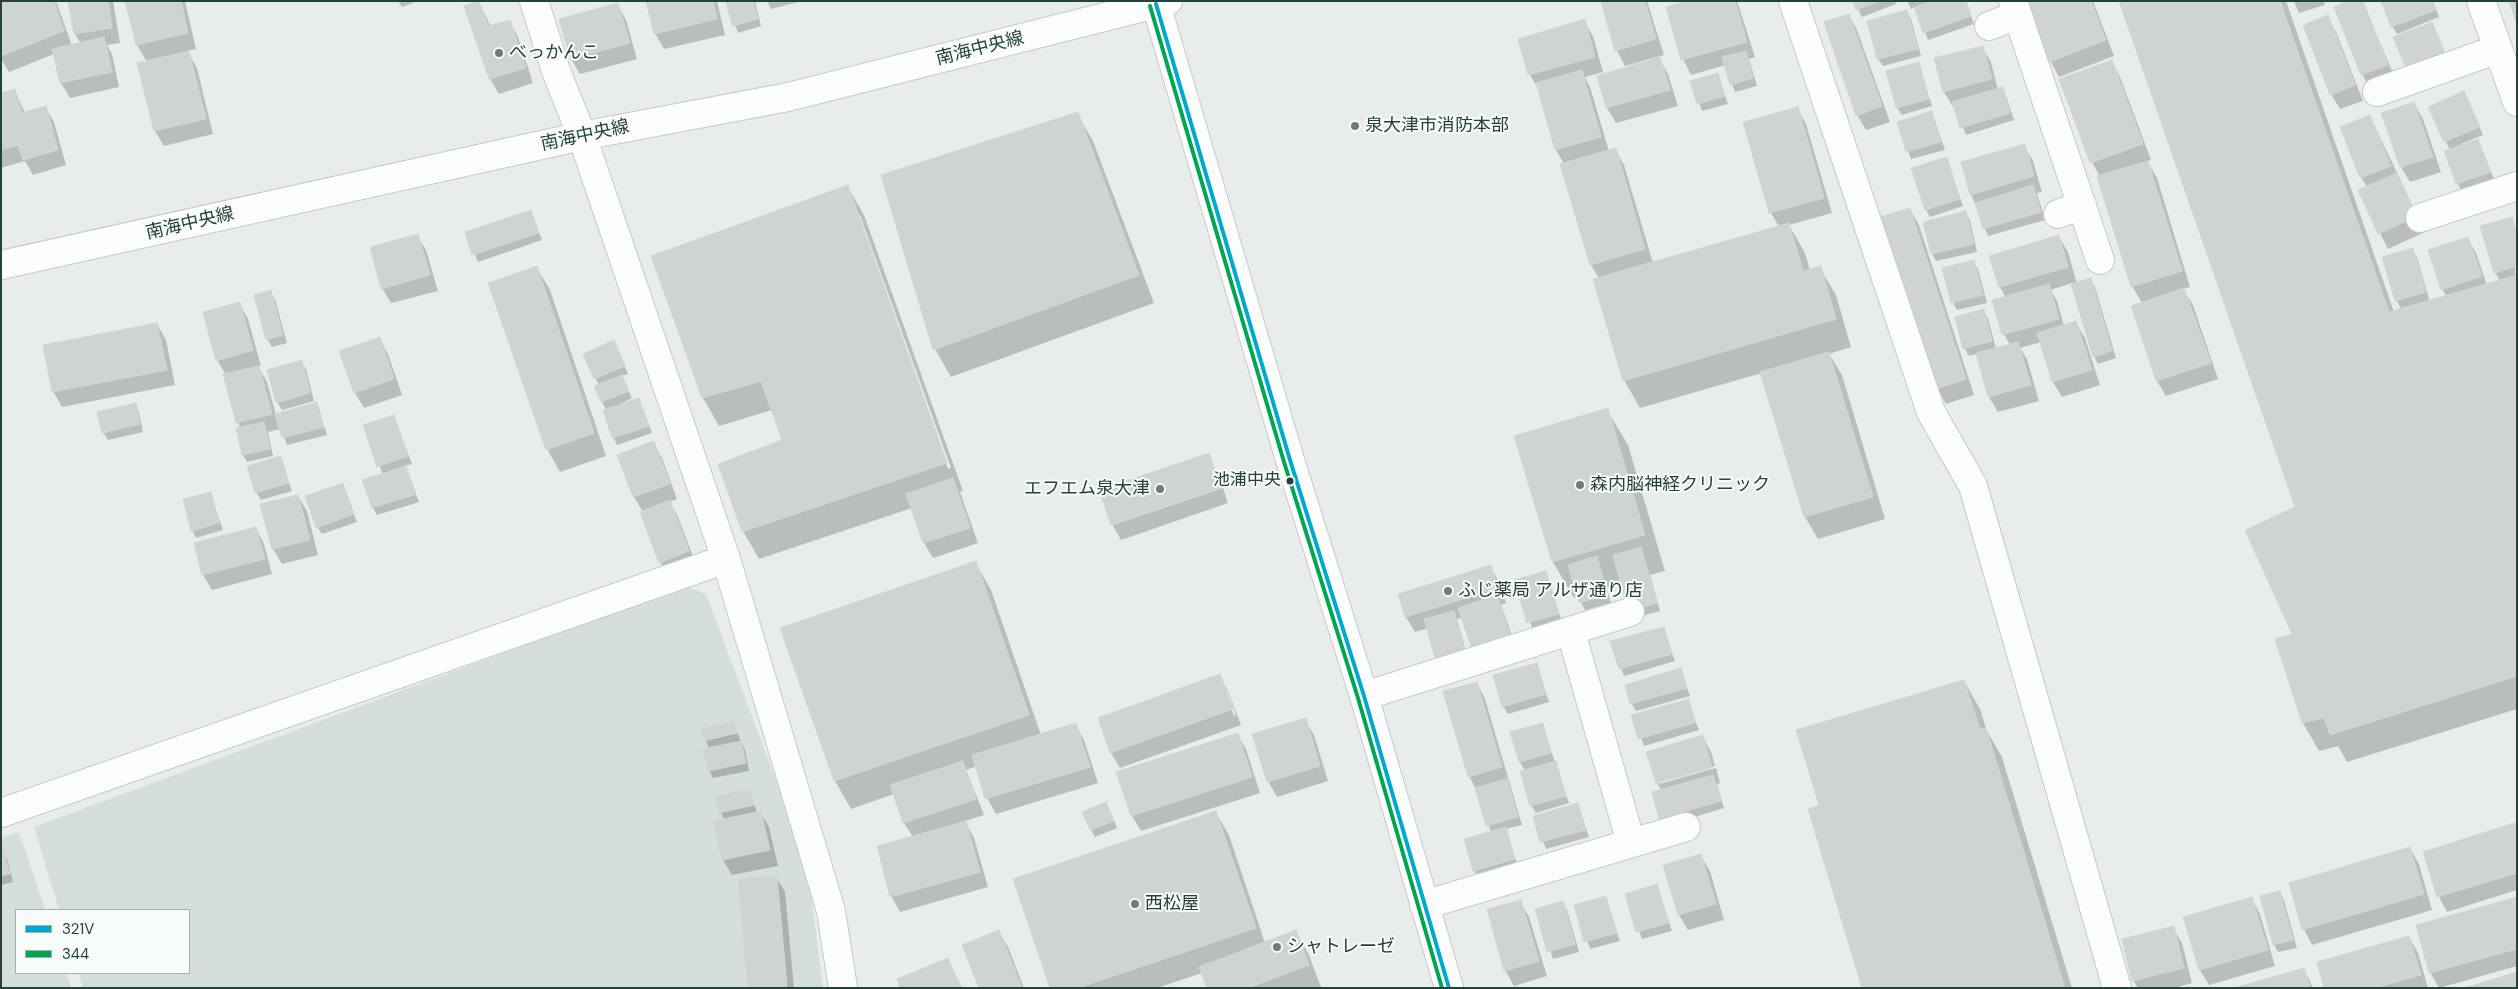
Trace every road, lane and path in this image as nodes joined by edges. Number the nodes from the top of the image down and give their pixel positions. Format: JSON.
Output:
{"nodes":[{"id":1,"x":534,"y":1,"type":"edge"},
{"id":2,"x":1792,"y":1,"type":"edge"},
{"id":3,"x":2481,"y":1,"type":"edge"},
{"id":4,"x":1160,"y":2,"type":"edge"},
{"id":5,"x":2015,"y":8,"type":"edge"},
{"id":6,"x":1989,"y":26,"type":"dead end"},
{"id":7,"x":2498,"y":49,"type":"junction"},
{"id":8,"x":2377,"y":92,"type":"dead end"},
{"id":9,"x":2517,"y":102,"type":"edge"},
{"id":10,"x":582,"y":136,"type":"junction"},
{"id":11,"x":2517,"y":186,"type":"edge"},
{"id":12,"x":2420,"y":218,"type":"dead end"},
{"id":13,"x":2100,"y":260,"type":"dead end"},
{"id":14,"x":1,"y":265,"type":"edge"},
{"id":15,"x":726,"y":559,"type":"junction"},
{"id":16,"x":1630,"y":612,"type":"dead end"},
{"id":17,"x":1571,"y":632,"type":"junction"},
{"id":18,"x":1364,"y":696,"type":"junction"},
{"id":19,"x":1,"y":813,"type":"edge"},
{"id":20,"x":1686,"y":827,"type":"dead end"},
{"id":21,"x":1631,"y":843,"type":"junction"},
{"id":22,"x":1424,"y":905,"type":"junction"},
{"id":23,"x":843,"y":988,"type":"edge"},
{"id":24,"x":1449,"y":988,"type":"edge"},
{"id":25,"x":2117,"y":988,"type":"edge"}],
"edges":[{"from":1,"to":10,"type":"street"},
{"from":2,"to":25,"type":"street"},
{"from":3,"to":7,"type":"street"},
{"from":4,"to":10,"type":"street","name":"南海中央線"},
{"from":4,"to":18,"type":"street"},
{"from":5,"to":6,"type":"street"},
{"from":5,"to":13,"type":"street"},
{"from":7,"to":8,"type":"street"},
{"from":7,"to":9,"type":"street"},
{"from":10,"to":14,"type":"street","name":"南海中央線"},
{"from":10,"to":15,"type":"street"},
{"from":11,"to":12,"type":"street"},
{"from":15,"to":19,"type":"street"},
{"from":15,"to":23,"type":"street"},
{"from":16,"to":17,"type":"street"},
{"from":17,"to":18,"type":"street"},
{"from":17,"to":21,"type":"street"},
{"from":18,"to":22,"type":"street"},
{"from":20,"to":21,"type":"street"},
{"from":21,"to":22,"type":"street"},
{"from":22,"to":24,"type":"street"}]}
